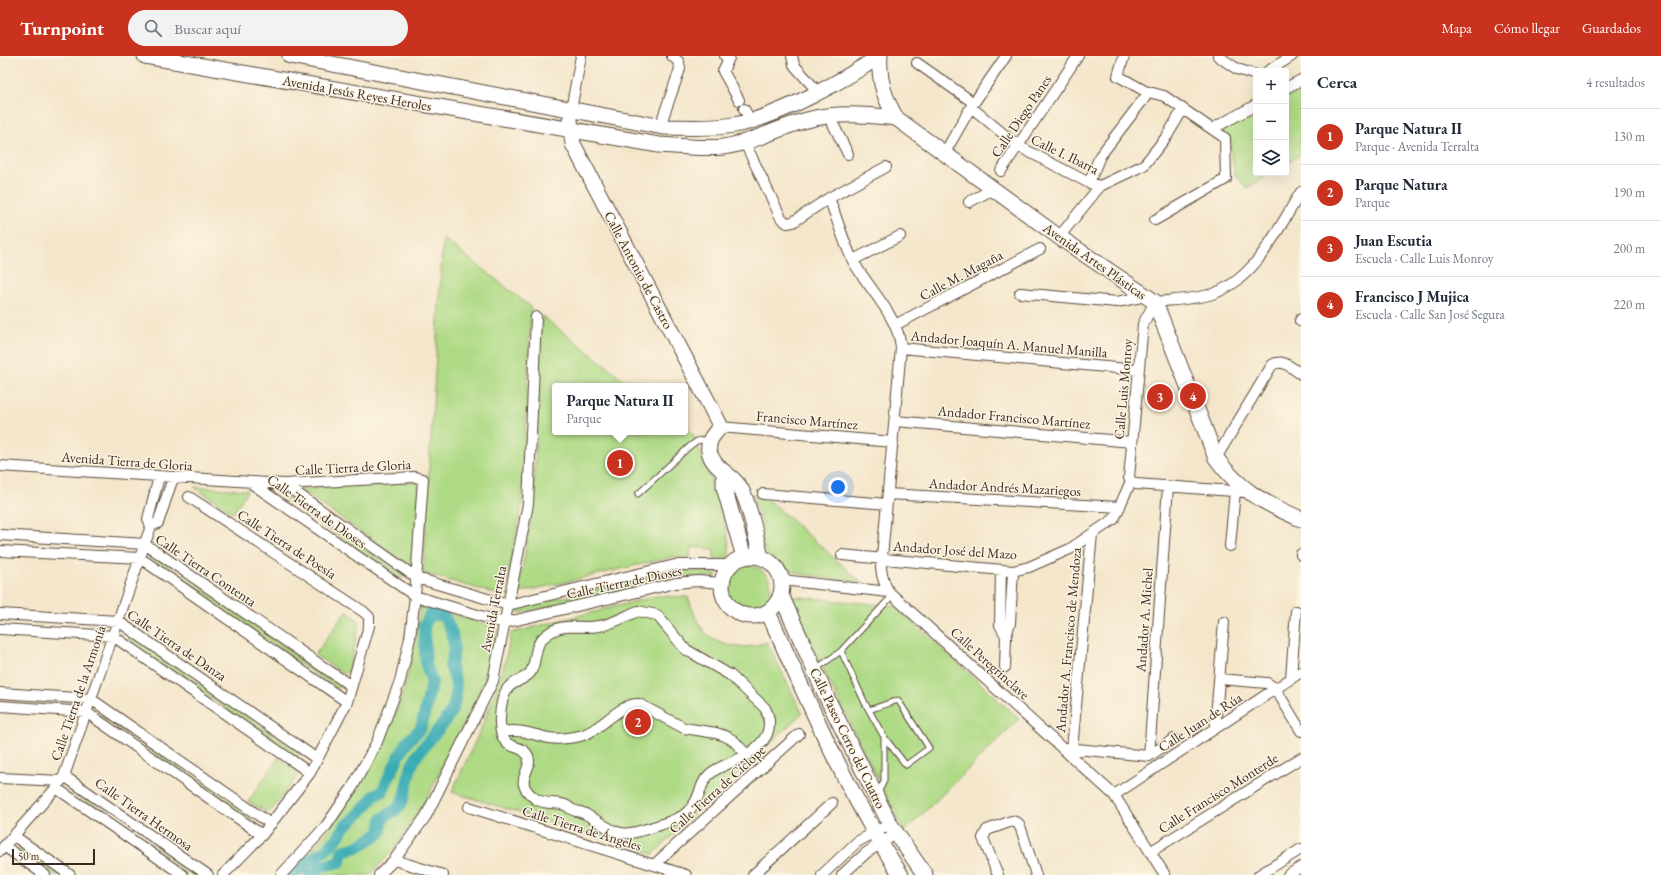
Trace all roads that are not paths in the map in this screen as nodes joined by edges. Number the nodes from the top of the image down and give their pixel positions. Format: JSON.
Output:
{"nodes":[{"id":1,"x":145,"y":56,"type":"edge"},
{"id":2,"x":290,"y":56,"type":"edge"},
{"id":3,"x":580,"y":56,"type":"edge"},
{"id":4,"x":672,"y":56,"type":"edge"},
{"id":5,"x":725,"y":56,"type":"edge"},
{"id":6,"x":792,"y":56,"type":"edge"},
{"id":7,"x":880,"y":56,"type":"edge"},
{"id":8,"x":1006,"y":56,"type":"edge"},
{"id":9,"x":1078,"y":56,"type":"edge"},
{"id":10,"x":1123,"y":56,"type":"edge"},
{"id":11,"x":1218,"y":56,"type":"edge"},
{"id":12,"x":1292,"y":56,"type":"edge"},
{"id":13,"x":917,"y":63,"type":"dead end"},
{"id":14,"x":1273,"y":68,"type":"edge"},
{"id":15,"x":1253,"y":74,"type":"edge"},
{"id":16,"x":1301,"y":80,"type":"edge"},
{"id":17,"x":1289,"y":86,"type":"edge"},
{"id":18,"x":1147,"y":91,"type":"junction"},
{"id":19,"x":818,"y":92,"type":"junction"},
{"id":20,"x":739,"y":100,"type":"dead end"},
{"id":21,"x":972,"y":105,"type":"junction"},
{"id":22,"x":1253,"y":107,"type":"edge"},
{"id":23,"x":1183,"y":109,"type":"junction"},
{"id":24,"x":571,"y":110,"type":"junction"},
{"id":25,"x":829,"y":116,"type":"junction"},
{"id":26,"x":896,"y":118,"type":"junction"},
{"id":27,"x":660,"y":126,"type":"junction"},
{"id":28,"x":570,"y":129,"type":"junction"},
{"id":29,"x":1212,"y":129,"type":"junction"},
{"id":30,"x":745,"y":142,"type":"junction"},
{"id":31,"x":1018,"y":146,"type":"junction"},
{"id":32,"x":848,"y":154,"type":"dead end"},
{"id":33,"x":944,"y":154,"type":"junction"},
{"id":34,"x":886,"y":167,"type":"dead end"},
{"id":35,"x":1002,"y":171,"type":"dead end"},
{"id":36,"x":1089,"y":183,"type":"junction"},
{"id":37,"x":1100,"y":186,"type":"junction"},
{"id":38,"x":994,"y":189,"type":"junction"},
{"id":39,"x":1301,"y":192,"type":"edge"},
{"id":40,"x":829,"y":198,"type":"junction"},
{"id":41,"x":969,"y":202,"type":"dead end"},
{"id":42,"x":1155,"y":220,"type":"dead end"},
{"id":43,"x":900,"y":236,"type":"dead end"},
{"id":44,"x":1059,"y":237,"type":"junction"},
{"id":45,"x":1040,"y":249,"type":"dead end"},
{"id":46,"x":853,"y":260,"type":"junction"},
{"id":47,"x":1020,"y":293,"type":"dead end"},
{"id":48,"x":1150,"y":299,"type":"junction"},
{"id":49,"x":536,"y":317,"type":"dead end"},
{"id":50,"x":895,"y":325,"type":"junction"},
{"id":51,"x":901,"y":348,"type":"junction"},
{"id":52,"x":1138,"y":370,"type":"junction"},
{"id":53,"x":1301,"y":374,"type":"edge"},
{"id":54,"x":894,"y":421,"type":"junction"},
{"id":55,"x":720,"y":427,"type":"junction"},
{"id":56,"x":711,"y":439,"type":"junction"},
{"id":57,"x":893,"y":442,"type":"junction"},
{"id":58,"x":1132,"y":442,"type":"junction"},
{"id":59,"x":1216,"y":458,"type":"junction"},
{"id":60,"x":0,"y":466,"type":"edge"},
{"id":61,"x":724,"y":474,"type":"junction"},
{"id":62,"x":159,"y":477,"type":"junction"},
{"id":63,"x":173,"y":478,"type":"junction"},
{"id":64,"x":1131,"y":481,"type":"junction"},
{"id":65,"x":251,"y":483,"type":"junction"},
{"id":66,"x":284,"y":484,"type":"junction"},
{"id":67,"x":1168,"y":486,"type":"junction"},
{"id":68,"x":1241,"y":492,"type":"junction"},
{"id":69,"x":638,"y":494,"type":"dead end"},
{"id":70,"x":763,"y":494,"type":"dead end"},
{"id":71,"x":189,"y":497,"type":"dead end"},
{"id":72,"x":888,"y":499,"type":"junction"},
{"id":73,"x":1120,"y":507,"type":"junction"},
{"id":74,"x":1301,"y":519,"type":"edge"},
{"id":75,"x":151,"y":526,"type":"junction"},
{"id":76,"x":1092,"y":534,"type":"junction"},
{"id":77,"x":0,"y":535,"type":"edge"},
{"id":78,"x":145,"y":544,"type":"junction"},
{"id":79,"x":1230,"y":546,"type":"dead end"},
{"id":80,"x":0,"y":551,"type":"edge"},
{"id":81,"x":842,"y":555,"type":"dead end"},
{"id":82,"x":744,"y":557,"type":"junction"},
{"id":83,"x":761,"y":557,"type":"junction"},
{"id":84,"x":140,"y":558,"type":"junction"},
{"id":85,"x":882,"y":559,"type":"junction"},
{"id":86,"x":730,"y":565,"type":"junction"},
{"id":87,"x":1001,"y":570,"type":"junction"},
{"id":88,"x":1013,"y":571,"type":"junction"},
{"id":89,"x":417,"y":578,"type":"junction"},
{"id":90,"x":722,"y":583,"type":"junction"},
{"id":91,"x":782,"y":588,"type":"junction"},
{"id":92,"x":891,"y":594,"type":"junction"},
{"id":93,"x":415,"y":596,"type":"junction"},
{"id":94,"x":508,"y":605,"type":"junction"},
{"id":95,"x":1296,"y":611,"type":"dead end"},
{"id":96,"x":768,"y":612,"type":"junction"},
{"id":97,"x":0,"y":614,"type":"edge"},
{"id":98,"x":118,"y":621,"type":"junction"},
{"id":99,"x":1224,"y":622,"type":"dead end"},
{"id":100,"x":504,"y":623,"type":"junction"},
{"id":101,"x":0,"y":628,"type":"edge"},
{"id":102,"x":113,"y":636,"type":"junction"},
{"id":103,"x":1006,"y":636,"type":"junction"},
{"id":104,"x":841,"y":651,"type":"junction"},
{"id":105,"x":1005,"y":667,"type":"dead end"},
{"id":106,"x":815,"y":670,"type":"junction"},
{"id":107,"x":1301,"y":672,"type":"edge"},
{"id":108,"x":1291,"y":678,"type":"junction"},
{"id":109,"x":1219,"y":679,"type":"junction"},
{"id":110,"x":351,"y":686,"type":"junction"},
{"id":111,"x":1275,"y":688,"type":"junction"},
{"id":112,"x":0,"y":693,"type":"edge"},
{"id":113,"x":91,"y":699,"type":"junction"},
{"id":114,"x":828,"y":700,"type":"junction"},
{"id":115,"x":347,"y":702,"type":"junction"},
{"id":116,"x":0,"y":706,"type":"edge"},
{"id":117,"x":869,"y":710,"type":"junction"},
{"id":118,"x":86,"y":712,"type":"junction"},
{"id":119,"x":813,"y":712,"type":"junction"},
{"id":120,"x":1215,"y":728,"type":"junction"},
{"id":121,"x":1301,"y":731,"type":"edge"},
{"id":122,"x":502,"y":732,"type":"junction"},
{"id":123,"x":799,"y":734,"type":"dead end"},
{"id":124,"x":884,"y":737,"type":"junction"},
{"id":125,"x":1174,"y":740,"type":"dead end"},
{"id":126,"x":1068,"y":749,"type":"junction"},
{"id":127,"x":747,"y":755,"type":"junction"},
{"id":128,"x":1149,"y":756,"type":"junction"},
{"id":129,"x":317,"y":759,"type":"junction"},
{"id":130,"x":1299,"y":759,"type":"edge"},
{"id":131,"x":310,"y":773,"type":"junction"},
{"id":132,"x":0,"y":778,"type":"edge"},
{"id":133,"x":60,"y":781,"type":"junction"},
{"id":134,"x":1114,"y":795,"type":"junction"},
{"id":135,"x":876,"y":796,"type":"junction"},
{"id":136,"x":832,"y":803,"type":"dead end"},
{"id":137,"x":469,"y":807,"type":"dead end"},
{"id":138,"x":271,"y":824,"type":"junction"},
{"id":139,"x":894,"y":828,"type":"junction"},
{"id":140,"x":262,"y":835,"type":"junction"},
{"id":141,"x":14,"y":836,"type":"junction"},
{"id":142,"x":877,"y":838,"type":"junction"},
{"id":143,"x":2,"y":848,"type":"edge"},
{"id":144,"x":1301,"y":849,"type":"edge"},
{"id":145,"x":1150,"y":852,"type":"junction"},
{"id":146,"x":394,"y":860,"type":"junction"},
{"id":147,"x":654,"y":865,"type":"junction"},
{"id":148,"x":1301,"y":867,"type":"edge"},
{"id":149,"x":382,"y":874,"type":"edge"},
{"id":150,"x":45,"y":875,"type":"edge"},
{"id":151,"x":70,"y":875,"type":"edge"},
{"id":152,"x":183,"y":875,"type":"edge"},
{"id":153,"x":208,"y":875,"type":"edge"},
{"id":154,"x":223,"y":875,"type":"edge"},
{"id":155,"x":280,"y":875,"type":"edge"},
{"id":156,"x":443,"y":875,"type":"edge"},
{"id":157,"x":686,"y":875,"type":"edge"},
{"id":158,"x":753,"y":875,"type":"edge"},
{"id":159,"x":822,"y":875,"type":"edge"},
{"id":160,"x":842,"y":875,"type":"edge"},
{"id":161,"x":901,"y":875,"type":"edge"},
{"id":162,"x":925,"y":875,"type":"edge"},
{"id":163,"x":998,"y":875,"type":"edge"},
{"id":164,"x":1036,"y":875,"type":"edge"},
{"id":165,"x":1165,"y":875,"type":"edge"},
{"id":166,"x":1259,"y":875,"type":"edge"},
{"id":167,"x":1288,"y":875,"type":"edge"}],
"edges":[{"from":1,"to":28,"type":"street","name":"Avenida Jesús Reyes Heroles"},
{"from":2,"to":24,"type":"street","name":"Avenida Jesús Reyes Heroles"},
{"from":3,"to":24,"type":"street","name":"Calle Antonio de Castro"},
{"from":4,"to":27,"type":"street"},
{"from":5,"to":20,"type":"street"},
{"from":6,"to":19,"type":"street"},
{"from":7,"to":19,"type":"street","name":"Avenida Artes Plásticas"},
{"from":7,"to":26,"type":"street","name":"Avenida Artes Plásticas"},
{"from":8,"to":21,"type":"street"},
{"from":9,"to":31,"type":"street","name":"Calle Diego Panes"},
{"from":10,"to":18,"type":"street"},
{"from":11,"to":15,"type":"street"},
{"from":12,"to":14,"type":"street"},
{"from":13,"to":21,"type":"street","name":"Calle I. Ibarra"},
{"from":16,"to":17,"type":"street"},
{"from":18,"to":23,"type":"street"},
{"from":18,"to":36,"type":"street"},
{"from":19,"to":27,"type":"street","name":"Avenida Artes Plásticas"},
{"from":21,"to":31,"type":"street","name":"Calle I. Ibarra"},
{"from":21,"to":33,"type":"street"},
{"from":22,"to":29,"type":"street"},
{"from":23,"to":29,"type":"street"},
{"from":23,"to":37,"type":"street","name":"Calle I. Ibarra"},
{"from":24,"to":27,"type":"street","name":"Avenida Artes Plásticas"},
{"from":24,"to":28,"type":"street","name":"Calle Antonio de Castro"},
{"from":25,"to":26,"type":"street"},
{"from":25,"to":30,"type":"street"},
{"from":25,"to":32,"type":"street"},
{"from":26,"to":33,"type":"street","name":"Avenida Artes Plásticas"},
{"from":28,"to":30,"type":"street"},
{"from":28,"to":55,"type":"street","name":"Calle Antonio de Castro"},
{"from":29,"to":42,"type":"street"},
{"from":30,"to":40,"type":"street"},
{"from":31,"to":35,"type":"street","name":"Calle Diego Panes"},
{"from":31,"to":36,"type":"street","name":"Calle I. Ibarra"},
{"from":33,"to":38,"type":"street","name":"Avenida Artes Plásticas"},
{"from":34,"to":40,"type":"street"},
{"from":36,"to":37,"type":"street","name":"Calle I. Ibarra"},
{"from":37,"to":44,"type":"street"},
{"from":38,"to":41,"type":"street"},
{"from":38,"to":44,"type":"street","name":"Avenida Artes Plásticas"},
{"from":39,"to":48,"type":"street","name":"Avenida Artes Plásticas"},
{"from":40,"to":46,"type":"street","name":"Calle Peregrinclave"},
{"from":43,"to":46,"type":"street"},
{"from":44,"to":48,"type":"street","name":"Avenida Artes Plásticas"},
{"from":45,"to":50,"type":"street","name":"Calle M. Magaña"},
{"from":46,"to":50,"type":"street","name":"Calle Peregrinclave"},
{"from":47,"to":48,"type":"street"},
{"from":48,"to":52,"type":"street","name":"Calle Luis Monroy"},
{"from":48,"to":59,"type":"street"},
{"from":49,"to":94,"type":"street","name":"Avenida Terralta"},
{"from":50,"to":51,"type":"street","name":"Calle Peregrinclave"},
{"from":51,"to":52,"type":"street","name":"Andador Joaquín A. Manuel Manilla"},
{"from":51,"to":54,"type":"street","name":"Calle Peregrinclave"},
{"from":52,"to":58,"type":"street","name":"Calle Luis Monroy"},
{"from":53,"to":59,"type":"street"},
{"from":54,"to":57,"type":"street","name":"Calle Peregrinclave"},
{"from":54,"to":58,"type":"street","name":"Andador Francisco Martínez"},
{"from":55,"to":56,"type":"street"},
{"from":55,"to":57,"type":"street","name":"Francisco Martínez"},
{"from":56,"to":61,"type":"street"},
{"from":56,"to":69,"type":"lane"},
{"from":57,"to":72,"type":"street","name":"Calle Peregrinclave"},
{"from":58,"to":64,"type":"street","name":"Calle Luis Monroy"},
{"from":59,"to":68,"type":"street"},
{"from":60,"to":62,"type":"street","name":"Avenida Tierra de Gloria"},
{"from":61,"to":82,"type":"street"},
{"from":61,"to":83,"type":"street"},
{"from":62,"to":63,"type":"street","name":"Avenida Tierra de Gloria"},
{"from":62,"to":75,"type":"street","name":"Calle Tierra de la Armonía"},
{"from":63,"to":65,"type":"street","name":"Avenida Tierra de Gloria"},
{"from":63,"to":75,"type":"street","name":"Calle Tierra de la Armonía"},
{"from":64,"to":67,"type":"street"},
{"from":64,"to":73,"type":"street","name":"Andador José del Mazo"},
{"from":65,"to":66,"type":"street","name":"Calle Tierra de Dioses"},
{"from":65,"to":93,"type":"street","name":"Calle Tierra de Dioses"},
{"from":66,"to":89,"type":"street","name":"Calle Tierra de Dioses"},
{"from":66,"to":89,"type":"street","name":"Calle Tierra de Gloria"},
{"from":67,"to":68,"type":"street"},
{"from":67,"to":128,"type":"street","name":"Andador A. Michel"},
{"from":68,"to":74,"type":"street"},
{"from":68,"to":79,"type":"street"},
{"from":70,"to":72,"type":"street","name":"Andador Andrés Mazariegos"},
{"from":71,"to":110,"type":"street","name":"Calle Tierra de Poesía"},
{"from":72,"to":73,"type":"street","name":"Andador Andrés Mazariegos"},
{"from":72,"to":85,"type":"street","name":"Calle Peregrinclave"},
{"from":73,"to":76,"type":"street","name":"Andador José del Mazo"},
{"from":75,"to":78,"type":"street","name":"Calle Tierra de la Armonía"},
{"from":76,"to":88,"type":"street","name":"Andador José del Mazo"},
{"from":76,"to":126,"type":"street","name":"Andador A. Francisco de Mendoza"},
{"from":77,"to":78,"type":"street","name":"Calle Tierra Contenta"},
{"from":78,"to":84,"type":"street","name":"Calle Tierra de la Armonía"},
{"from":78,"to":110,"type":"street","name":"Calle Tierra Contenta"},
{"from":80,"to":84,"type":"street","name":"Calle Tierra Contenta"},
{"from":81,"to":85,"type":"street","name":"Andador José del Mazo"},
{"from":82,"to":83,"type":"street"},
{"from":82,"to":86,"type":"street"},
{"from":83,"to":91,"type":"street"},
{"from":84,"to":98,"type":"street","name":"Calle Tierra de la Armonía"},
{"from":84,"to":115,"type":"street","name":"Calle Tierra Contenta"},
{"from":85,"to":87,"type":"street","name":"Andador José del Mazo"},
{"from":85,"to":92,"type":"street","name":"Calle Peregrinclave"},
{"from":86,"to":90,"type":"street"},
{"from":86,"to":94,"type":"street","name":"Calle Tierra de Dioses"},
{"from":87,"to":88,"type":"street","name":"Andador José del Mazo"},
{"from":87,"to":103,"type":"street"},
{"from":88,"to":103,"type":"street"},
{"from":89,"to":93,"type":"street"},
{"from":89,"to":94,"type":"street","name":"Calle Tierra de Dioses"},
{"from":90,"to":96,"type":"street"},
{"from":90,"to":100,"type":"street","name":"Calle Tierra de Dioses"},
{"from":91,"to":92,"type":"street"},
{"from":91,"to":96,"type":"street"},
{"from":91,"to":106,"type":"street","name":"Calle Paseo Cerro del Cuatro"},
{"from":92,"to":104,"type":"lane"},
{"from":92,"to":126,"type":"street","name":"Calle Peregrinclave"},
{"from":93,"to":100,"type":"street","name":"Calle Tierra de Dioses"},
{"from":93,"to":155,"type":"street"},
{"from":94,"to":100,"type":"street","name":"Avenida Terralta"},
{"from":95,"to":108,"type":"street"},
{"from":96,"to":119,"type":"street","name":"Calle Paseo Cerro del Cuatro"},
{"from":97,"to":98,"type":"street","name":"Calle Tierra de Danza"},
{"from":98,"to":102,"type":"street","name":"Calle Tierra de la Armonía"},
{"from":98,"to":129,"type":"street","name":"Calle Tierra de Danza"},
{"from":99,"to":109,"type":"street"},
{"from":100,"to":146,"type":"street","name":"Avenida Terralta"},
{"from":101,"to":102,"type":"street","name":"Calle Tierra de Danza"},
{"from":102,"to":113,"type":"street","name":"Calle Tierra de la Armonía"},
{"from":102,"to":131,"type":"street","name":"Calle Tierra de Danza"},
{"from":103,"to":105,"type":"street"},
{"from":104,"to":106,"type":"lane"},
{"from":104,"to":117,"type":"lane"},
{"from":106,"to":114,"type":"street","name":"Calle Paseo Cerro del Cuatro"},
{"from":107,"to":108,"type":"street","name":"Calle Juan de Rúa"},
{"from":108,"to":111,"type":"street","name":"Calle Juan de Rúa"},
{"from":109,"to":111,"type":"street"},
{"from":109,"to":120,"type":"street"},
{"from":110,"to":115,"type":"street"},
{"from":111,"to":120,"type":"street","name":"Calle Juan de Rúa"},
{"from":111,"to":121,"type":"street"},
{"from":112,"to":113,"type":"street"},
{"from":113,"to":118,"type":"street","name":"Calle Tierra de la Armonía"},
{"from":113,"to":138,"type":"street"},
{"from":114,"to":119,"type":"street"},
{"from":114,"to":135,"type":"street","name":"Calle Paseo Cerro del Cuatro"},
{"from":115,"to":129,"type":"street"},
{"from":116,"to":118,"type":"street"},
{"from":117,"to":124,"type":"lane"},
{"from":117,"to":124,"type":"lane"},
{"from":118,"to":133,"type":"street","name":"Calle Tierra de la Armonía"},
{"from":118,"to":140,"type":"street"},
{"from":119,"to":142,"type":"street","name":"Calle Paseo Cerro del Cuatro"},
{"from":120,"to":134,"type":"street","name":"Calle Juan de Rúa"},
{"from":122,"to":127,"type":"street"},
{"from":122,"to":127,"type":"street"},
{"from":122,"to":127,"type":"street"},
{"from":123,"to":147,"type":"street","name":"Calle Tierra de Cíclope"},
{"from":124,"to":135,"type":"lane"},
{"from":125,"to":128,"type":"street"},
{"from":126,"to":128,"type":"street"},
{"from":126,"to":134,"type":"street","name":"Calle Peregrinclave"},
{"from":129,"to":131,"type":"street"},
{"from":130,"to":145,"type":"street","name":"Calle Francisco Monterde"},
{"from":131,"to":138,"type":"street"},
{"from":132,"to":133,"type":"street"},
{"from":133,"to":141,"type":"street","name":"Calle Tierra de la Armonía"},
{"from":133,"to":152,"type":"street","name":"Calle Tierra Hermosa"},
{"from":133,"to":153,"type":"street","name":"Calle Tierra Hermosa"},
{"from":134,"to":145,"type":"street","name":"Calle Peregrinclave"},
{"from":135,"to":139,"type":"street","name":"Calle Paseo Cerro del Cuatro"},
{"from":136,"to":158,"type":"street"},
{"from":137,"to":147,"type":"street","name":"Calle Tierra de Ángeles"},
{"from":138,"to":140,"type":"street"},
{"from":139,"to":142,"type":"street"},
{"from":139,"to":162,"type":"street","name":"Calle Paseo Cerro del Cuatro"},
{"from":140,"to":154,"type":"street"},
{"from":141,"to":143,"type":"street","name":"Calle Tierra de la Armonía"},
{"from":141,"to":151,"type":"street"},
{"from":142,"to":159,"type":"street"},
{"from":142,"to":160,"type":"street"},
{"from":142,"to":161,"type":"street","name":"Calle Paseo Cerro del Cuatro"},
{"from":143,"to":150,"type":"street"},
{"from":144,"to":166,"type":"street"},
{"from":145,"to":165,"type":"street","name":"Calle Peregrinclave"},
{"from":146,"to":149,"type":"street","name":"Avenida Terralta"},
{"from":146,"to":156,"type":"street"},
{"from":147,"to":157,"type":"street","name":"Calle Tierra de Ángeles"},
{"from":148,"to":167,"type":"street"},
{"from":163,"to":164,"type":"street"}]}
